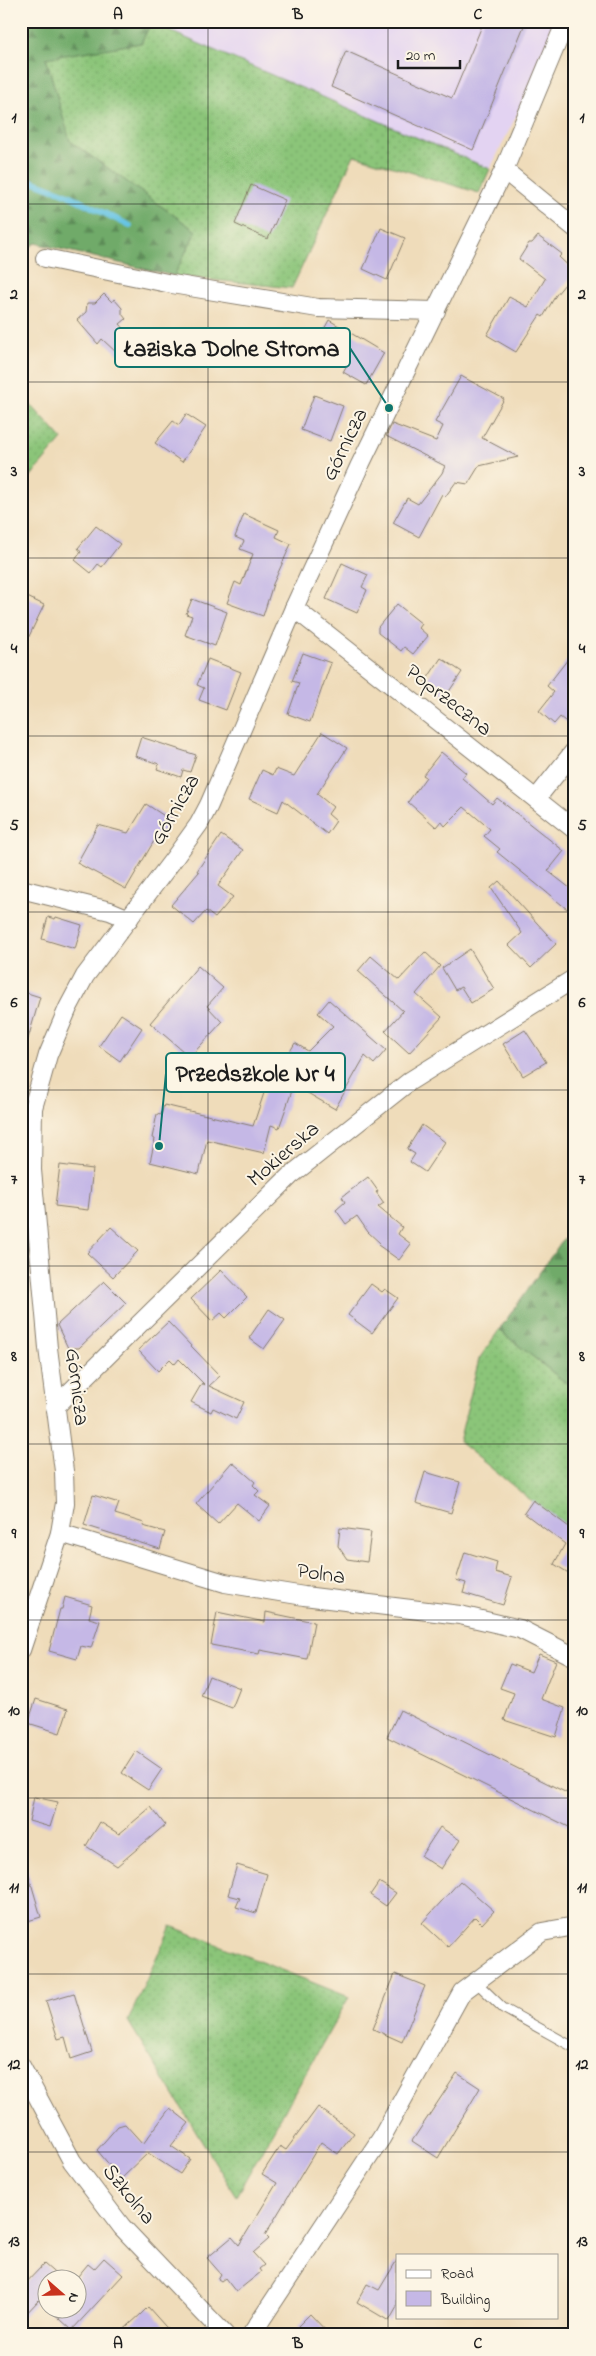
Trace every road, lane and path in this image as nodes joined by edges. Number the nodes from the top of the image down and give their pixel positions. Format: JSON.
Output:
{"nodes":[{"id":1,"x":566,"y":21,"type":"edge"},
{"id":2,"x":504,"y":170,"type":"junction"},
{"id":3,"x":575,"y":228,"type":"edge"},
{"id":4,"x":44,"y":258,"type":"dead end"},
{"id":5,"x":436,"y":311,"type":"junction"},
{"id":6,"x":294,"y":608,"type":"junction"},
{"id":7,"x":575,"y":750,"type":"edge"},
{"id":8,"x":536,"y":799,"type":"junction"},
{"id":9,"x":575,"y":830,"type":"edge"},
{"id":10,"x":21,"y":889,"type":"edge"},
{"id":11,"x":128,"y":919,"type":"junction"},
{"id":12,"x":575,"y":978,"type":"edge"},
{"id":13,"x":27,"y":1172,"type":"edge"},
{"id":14,"x":55,"y":1407,"type":"junction"},
{"id":15,"x":60,"y":1533,"type":"junction"},
{"id":16,"x":21,"y":1650,"type":"edge"},
{"id":17,"x":575,"y":1657,"type":"edge"},
{"id":18,"x":575,"y":1926,"type":"edge"},
{"id":19,"x":476,"y":1982,"type":"junction"},
{"id":20,"x":575,"y":2048,"type":"edge"},
{"id":21,"x":21,"y":2066,"type":"edge"},
{"id":22,"x":225,"y":2335,"type":"edge"},
{"id":23,"x":250,"y":2335,"type":"edge"}],
"edges":[{"from":1,"to":2,"type":"street","name":"Górnicza"},
{"from":2,"to":3,"type":"street"},
{"from":2,"to":5,"type":"street","name":"Górnicza"},
{"from":4,"to":5,"type":"street"},
{"from":5,"to":6,"type":"street","name":"Górnicza"},
{"from":6,"to":8,"type":"street","name":"Poprzeczna"},
{"from":6,"to":11,"type":"street","name":"Górnicza"},
{"from":7,"to":8,"type":"street"},
{"from":8,"to":9,"type":"street","name":"Poprzeczna"},
{"from":10,"to":11,"type":"street"},
{"from":11,"to":13,"type":"street","name":"Górnicza"},
{"from":12,"to":14,"type":"street","name":"Mokierska"},
{"from":13,"to":14,"type":"street","name":"Górnicza"},
{"from":14,"to":15,"type":"street","name":"Górnicza"},
{"from":15,"to":16,"type":"street","name":"Górnicza"},
{"from":15,"to":17,"type":"street","name":"Polna"},
{"from":18,"to":19,"type":"street"},
{"from":19,"to":20,"type":"lane"},
{"from":19,"to":23,"type":"street"},
{"from":21,"to":22,"type":"street","name":"Szkolna"}]}
